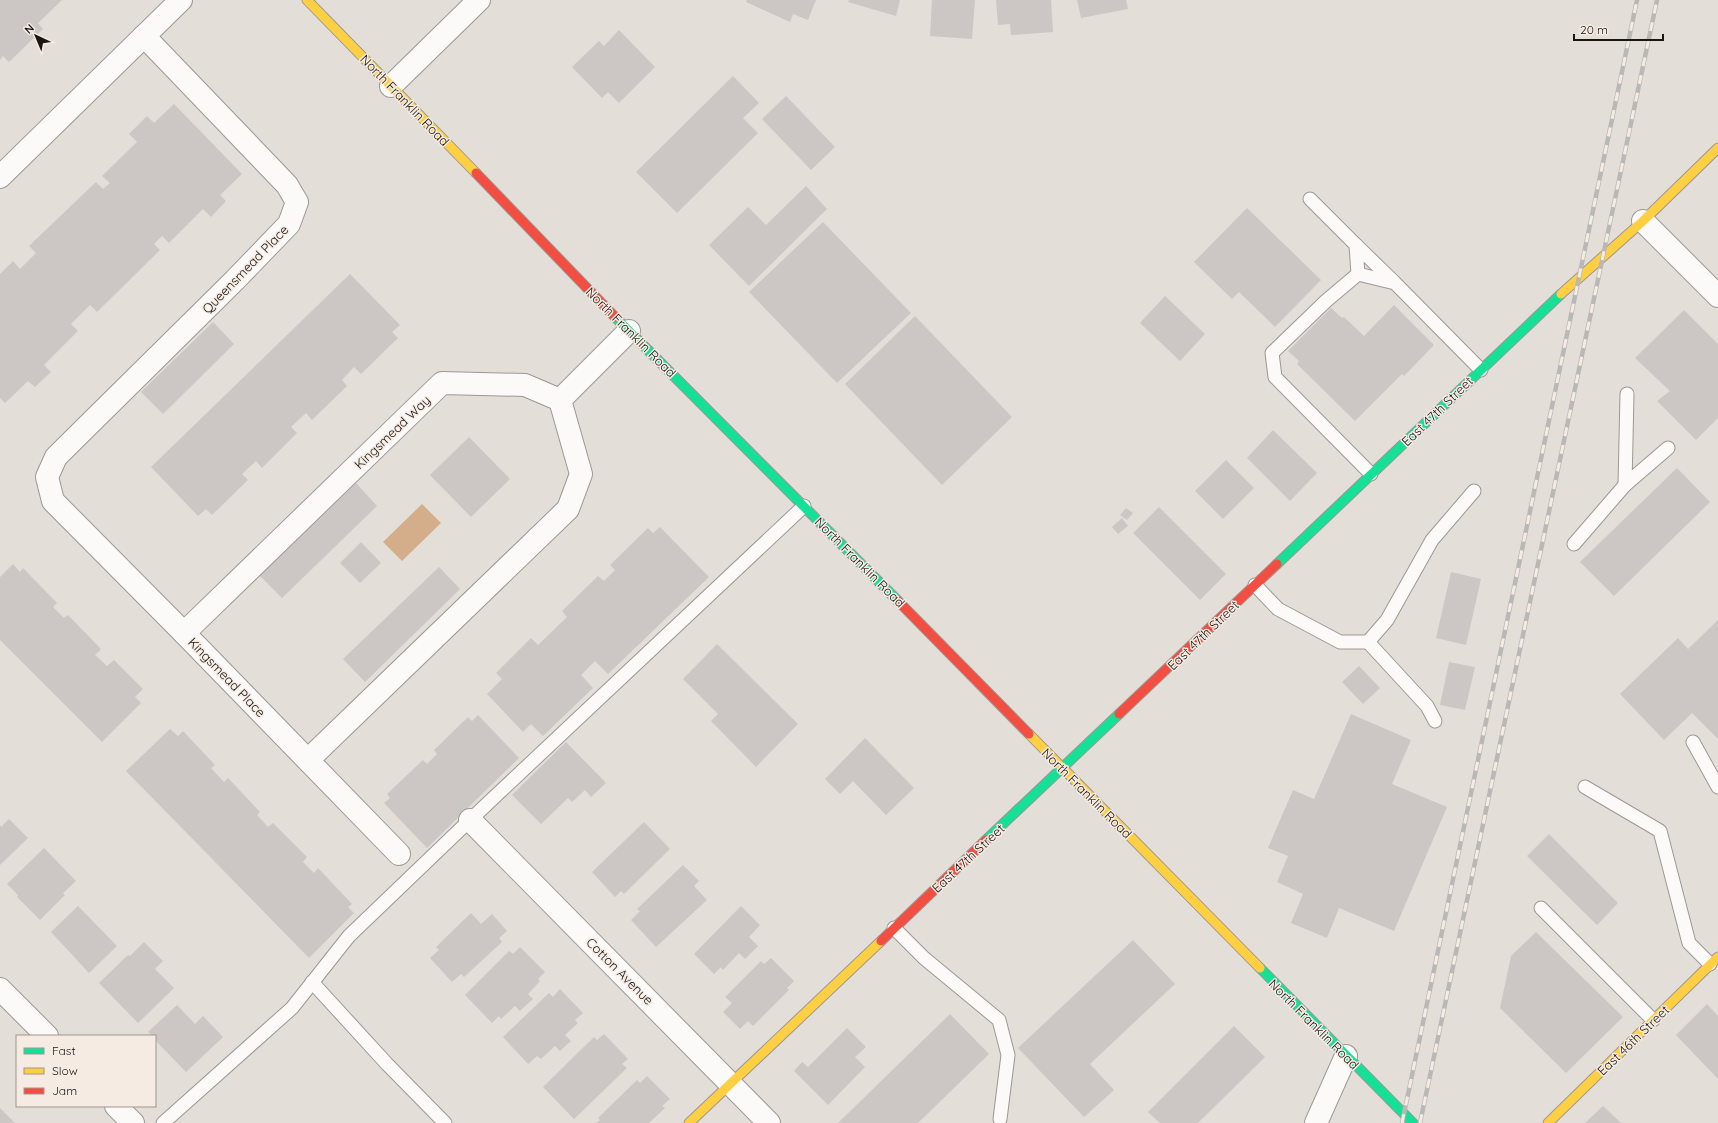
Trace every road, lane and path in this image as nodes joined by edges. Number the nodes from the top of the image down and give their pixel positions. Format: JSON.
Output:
{"nodes":[{"id":1,"x":181,"y":0,"type":"edge"},
{"id":2,"x":307,"y":0,"type":"edge"},
{"id":3,"x":479,"y":0,"type":"edge"},
{"id":4,"x":144,"y":36,"type":"junction"},
{"id":5,"x":391,"y":86,"type":"junction"},
{"id":6,"x":1718,"y":148,"type":"edge"},
{"id":7,"x":0,"y":178,"type":"edge"},
{"id":8,"x":1310,"y":200,"type":"dead end"},
{"id":9,"x":1643,"y":221,"type":"junction"},
{"id":10,"x":1356,"y":245,"type":"junction"},
{"id":11,"x":1358,"y":274,"type":"junction"},
{"id":12,"x":1395,"y":283,"type":"junction"},
{"id":13,"x":1718,"y":296,"type":"edge"},
{"id":14,"x":629,"y":331,"type":"junction"},
{"id":15,"x":1481,"y":370,"type":"junction"},
{"id":16,"x":1627,"y":394,"type":"dead end"},
{"id":17,"x":560,"y":400,"type":"junction"},
{"id":18,"x":1668,"y":448,"type":"dead end"},
{"id":19,"x":1371,"y":474,"type":"junction"},
{"id":20,"x":1625,"y":485,"type":"junction"},
{"id":21,"x":1474,"y":491,"type":"dead end"},
{"id":22,"x":53,"y":500,"type":"joint"},
{"id":23,"x":804,"y":506,"type":"junction"},
{"id":24,"x":1574,"y":544,"type":"dead end"},
{"id":25,"x":1255,"y":585,"type":"junction"},
{"id":26,"x":184,"y":633,"type":"junction"},
{"id":27,"x":1368,"y":642,"type":"junction"},
{"id":28,"x":1435,"y":721,"type":"dead end"},
{"id":29,"x":1693,"y":742,"type":"dead end"},
{"id":30,"x":308,"y":760,"type":"junction"},
{"id":31,"x":1062,"y":768,"type":"junction"},
{"id":32,"x":1585,"y":787,"type":"dead end"},
{"id":33,"x":1718,"y":787,"type":"edge"},
{"id":34,"x":470,"y":820,"type":"junction"},
{"id":35,"x":398,"y":854,"type":"dead end"},
{"id":36,"x":1541,"y":908,"type":"dead end"},
{"id":37,"x":894,"y":928,"type":"junction"},
{"id":38,"x":1714,"y":961,"type":"edge"},
{"id":39,"x":312,"y":982,"type":"junction"},
{"id":40,"x":0,"y":989,"type":"edge"},
{"id":41,"x":1653,"y":1020,"type":"junction"},
{"id":42,"x":46,"y":1035,"type":"edge"},
{"id":43,"x":1346,"y":1056,"type":"junction"},
{"id":44,"x":730,"y":1083,"type":"junction"},
{"id":45,"x":117,"y":1107,"type":"edge"},
{"id":46,"x":1000,"y":1122,"type":"edge"},
{"id":47,"x":133,"y":1123,"type":"edge"},
{"id":48,"x":163,"y":1123,"type":"edge"},
{"id":49,"x":445,"y":1123,"type":"edge"},
{"id":50,"x":689,"y":1123,"type":"edge"},
{"id":51,"x":769,"y":1123,"type":"edge"},
{"id":52,"x":1316,"y":1123,"type":"edge"},
{"id":53,"x":1413,"y":1123,"type":"edge"},
{"id":54,"x":1548,"y":1123,"type":"edge"}],
"edges":[{"from":1,"to":4,"type":"street"},
{"from":2,"to":5,"type":"street","name":"North Franklin Road"},
{"from":3,"to":5,"type":"street"},
{"from":4,"to":7,"type":"street"},
{"from":4,"to":22,"type":"street","name":"Queensmead Place"},
{"from":5,"to":14,"type":"street","name":"North Franklin Road"},
{"from":6,"to":9,"type":"street","name":"East 47th Street"},
{"from":8,"to":10,"type":"lane"},
{"from":9,"to":13,"type":"street"},
{"from":9,"to":15,"type":"street","name":"East 47th Street"},
{"from":10,"to":11,"type":"lane"},
{"from":10,"to":12,"type":"lane"},
{"from":11,"to":12,"type":"lane"},
{"from":11,"to":19,"type":"lane"},
{"from":12,"to":15,"type":"lane"},
{"from":14,"to":17,"type":"street"},
{"from":14,"to":23,"type":"street","name":"North Franklin Road"},
{"from":15,"to":19,"type":"street","name":"East 47th Street"},
{"from":16,"to":20,"type":"lane"},
{"from":17,"to":26,"type":"street","name":"Kingsmead Way"},
{"from":17,"to":30,"type":"street"},
{"from":18,"to":20,"type":"lane"},
{"from":19,"to":25,"type":"street","name":"East 47th Street"},
{"from":20,"to":24,"type":"lane"},
{"from":21,"to":27,"type":"lane"},
{"from":22,"to":26,"type":"street","name":"Kingsmead Place"},
{"from":23,"to":31,"type":"street","name":"North Franklin Road"},
{"from":23,"to":34,"type":"lane"},
{"from":25,"to":27,"type":"lane"},
{"from":25,"to":31,"type":"street","name":"East 47th Street"},
{"from":26,"to":30,"type":"street","name":"Kingsmead Place"},
{"from":27,"to":28,"type":"lane"},
{"from":29,"to":33,"type":"lane"},
{"from":30,"to":35,"type":"street","name":"Kingsmead Place"},
{"from":31,"to":37,"type":"street","name":"East 47th Street"},
{"from":31,"to":43,"type":"street","name":"North Franklin Road"},
{"from":32,"to":38,"type":"lane"},
{"from":34,"to":39,"type":"lane"},
{"from":34,"to":44,"type":"street","name":"Cotton Avenue"},
{"from":36,"to":41,"type":"lane"},
{"from":37,"to":44,"type":"street","name":"East 47th Street"},
{"from":37,"to":46,"type":"lane"},
{"from":38,"to":41,"type":"street","name":"East 46th Street"},
{"from":39,"to":48,"type":"lane"},
{"from":39,"to":49,"type":"lane"},
{"from":40,"to":42,"type":"street"},
{"from":41,"to":54,"type":"street","name":"East 46th Street"},
{"from":43,"to":52,"type":"street"},
{"from":43,"to":53,"type":"street","name":"North Franklin Road"},
{"from":44,"to":50,"type":"street","name":"East 47th Street"},
{"from":44,"to":51,"type":"street","name":"Cotton Avenue"},
{"from":45,"to":47,"type":"street"}]}
